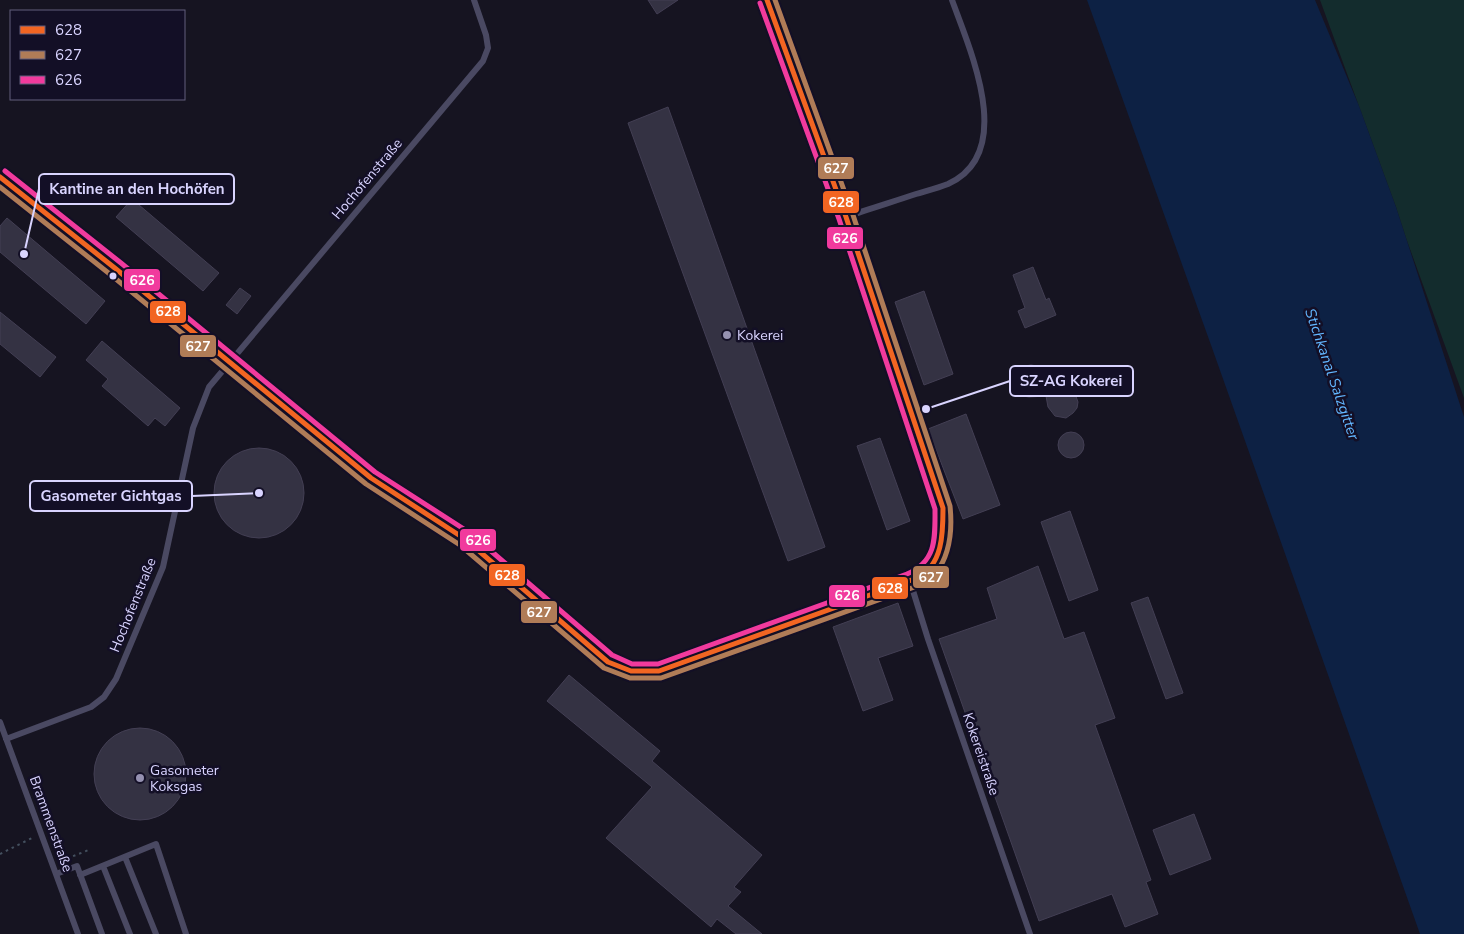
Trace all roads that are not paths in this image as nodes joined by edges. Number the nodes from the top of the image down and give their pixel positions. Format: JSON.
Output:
{"nodes":[{"id":1,"x":474,"y":0,"type":"edge"},
{"id":2,"x":767,"y":0,"type":"edge"},
{"id":3,"x":952,"y":0,"type":"edge"},
{"id":4,"x":0,"y":178,"type":"edge"},
{"id":5,"x":846,"y":217,"type":"junction"},
{"id":6,"x":228,"y":363,"type":"junction"},
{"id":7,"x":910,"y":581,"type":"junction"},
{"id":8,"x":0,"y":722,"type":"edge"},
{"id":9,"x":6,"y":739,"type":"junction"},
{"id":10,"x":125,"y":857,"type":"junction"},
{"id":11,"x":103,"y":866,"type":"junction"},
{"id":12,"x":56,"y":874,"type":"junction"},
{"id":13,"x":80,"y":875,"type":"junction"},
{"id":14,"x":78,"y":934,"type":"edge"},
{"id":15,"x":102,"y":934,"type":"edge"},
{"id":16,"x":130,"y":934,"type":"edge"},
{"id":17,"x":156,"y":934,"type":"edge"},
{"id":18,"x":186,"y":934,"type":"edge"},
{"id":19,"x":1030,"y":934,"type":"edge"}],
"edges":[{"from":1,"to":6,"type":"lane","name":"Hochofenstraße"},
{"from":2,"to":5,"type":"lane"},
{"from":3,"to":5,"type":"lane"},
{"from":4,"to":6,"type":"lane"},
{"from":5,"to":7,"type":"lane"},
{"from":6,"to":7,"type":"lane"},
{"from":6,"to":9,"type":"lane","name":"Hochofenstraße"},
{"from":7,"to":19,"type":"lane","name":"Kokereistraße"},
{"from":8,"to":9,"type":"lane","name":"Brammenstraße"},
{"from":9,"to":12,"type":"lane","name":"Brammenstraße"},
{"from":10,"to":11,"type":"lane"},
{"from":10,"to":17,"type":"lane"},
{"from":10,"to":18,"type":"lane"},
{"from":11,"to":13,"type":"lane"},
{"from":11,"to":16,"type":"lane"},
{"from":12,"to":13,"type":"lane"},
{"from":12,"to":14,"type":"lane","name":"Brammenstraße"},
{"from":13,"to":15,"type":"lane"}]}
